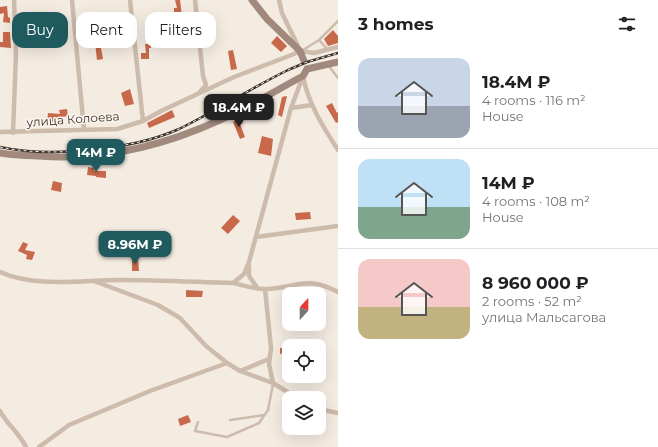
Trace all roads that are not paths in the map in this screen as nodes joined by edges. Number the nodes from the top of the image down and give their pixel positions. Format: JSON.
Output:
{"nodes":[{"id":1,"x":14,"y":0,"type":"edge"},
{"id":2,"x":72,"y":0,"type":"edge"},
{"id":3,"x":130,"y":0,"type":"edge"},
{"id":4,"x":195,"y":0,"type":"edge"},
{"id":5,"x":252,"y":0,"type":"edge"},
{"id":6,"x":279,"y":0,"type":"edge"},
{"id":7,"x":338,"y":21,"type":"edge"},
{"id":8,"x":320,"y":40,"type":"junction"},
{"id":9,"x":338,"y":47,"type":"edge"},
{"id":10,"x":328,"y":50,"type":"junction"},
{"id":11,"x":300,"y":51,"type":"junction"},
{"id":12,"x":338,"y":62,"type":"edge"},
{"id":13,"x":328,"y":64,"type":"junction"},
{"id":14,"x":305,"y":68,"type":"junction"},
{"id":15,"x":338,"y":78,"type":"edge"},
{"id":16,"x":291,"y":82,"type":"junction"},
{"id":17,"x":298,"y":88,"type":"junction"},
{"id":18,"x":198,"y":95,"type":"junction"},
{"id":19,"x":312,"y":105,"type":"junction"},
{"id":20,"x":291,"y":108,"type":"junction"},
{"id":21,"x":143,"y":121,"type":"junction"},
{"id":22,"x":84,"y":130,"type":"junction"},
{"id":23,"x":0,"y":132,"type":"edge"},
{"id":24,"x":13,"y":133,"type":"junction"},
{"id":25,"x":338,"y":150,"type":"edge"},
{"id":26,"x":0,"y":153,"type":"edge"},
{"id":27,"x":338,"y":226,"type":"edge"},
{"id":28,"x":256,"y":237,"type":"junction"},
{"id":29,"x":249,"y":262,"type":"junction"},
{"id":30,"x":0,"y":272,"type":"edge"},
{"id":31,"x":91,"y":280,"type":"junction"},
{"id":32,"x":233,"y":284,"type":"junction"},
{"id":33,"x":256,"y":287,"type":"junction"},
{"id":34,"x":265,"y":289,"type":"junction"},
{"id":35,"x":338,"y":292,"type":"edge"},
{"id":36,"x":269,"y":359,"type":"junction"},
{"id":37,"x":226,"y":363,"type":"junction"},
{"id":38,"x":240,"y":371,"type":"junction"},
{"id":39,"x":273,"y":383,"type":"junction"},
{"id":40,"x":286,"y":391,"type":"edge"},
{"id":41,"x":326,"y":410,"type":"edge"},
{"id":42,"x":0,"y":411,"type":"edge"},
{"id":43,"x":338,"y":412,"type":"edge"},
{"id":44,"x":265,"y":414,"type":"junction"},
{"id":45,"x":230,"y":420,"type":"dead end"},
{"id":46,"x":198,"y":422,"type":"dead end"},
{"id":47,"x":27,"y":447,"type":"edge"},
{"id":48,"x":38,"y":447,"type":"edge"}],
"edges":[{"from":1,"to":24,"type":"street"},
{"from":2,"to":22,"type":"street"},
{"from":3,"to":21,"type":"street"},
{"from":4,"to":18,"type":"street"},
{"from":5,"to":11,"type":"street"},
{"from":6,"to":11,"type":"street"},
{"from":7,"to":8,"type":"lane"},
{"from":8,"to":10,"type":"lane"},
{"from":8,"to":11,"type":"lane"},
{"from":9,"to":10,"type":"street"},
{"from":10,"to":11,"type":"street"},
{"from":11,"to":14,"type":"street"},
{"from":11,"to":18,"type":"street","name":"улица Колоева"},
{"from":12,"to":13,"type":"street"},
{"from":13,"to":14,"type":"street"},
{"from":13,"to":15,"type":"lane"},
{"from":14,"to":16,"type":"street"},
{"from":14,"to":17,"type":"street"},
{"from":14,"to":19,"type":"street"},
{"from":16,"to":17,"type":"street"},
{"from":16,"to":26,"type":"street"},
{"from":17,"to":20,"type":"street"},
{"from":18,"to":21,"type":"street","name":"улица Колоева"},
{"from":19,"to":20,"type":"street"},
{"from":19,"to":25,"type":"street"},
{"from":20,"to":28,"type":"street"},
{"from":21,"to":22,"type":"street","name":"улица Колоева"},
{"from":22,"to":24,"type":"street","name":"улица Колоева"},
{"from":23,"to":24,"type":"street","name":"улица Колоева"},
{"from":27,"to":28,"type":"street"},
{"from":28,"to":29,"type":"street"},
{"from":29,"to":32,"type":"street"},
{"from":29,"to":33,"type":"street"},
{"from":30,"to":31,"type":"street"},
{"from":31,"to":32,"type":"street"},
{"from":31,"to":37,"type":"street"},
{"from":32,"to":33,"type":"street"},
{"from":33,"to":34,"type":"street"},
{"from":34,"to":35,"type":"street"},
{"from":34,"to":36,"type":"street"},
{"from":36,"to":38,"type":"street"},
{"from":36,"to":39,"type":"street"},
{"from":37,"to":38,"type":"street"},
{"from":37,"to":48,"type":"street"},
{"from":38,"to":39,"type":"street"},
{"from":39,"to":40,"type":"street"},
{"from":39,"to":44,"type":"lane"},
{"from":41,"to":43,"type":"street"},
{"from":42,"to":47,"type":"street"},
{"from":44,"to":45,"type":"lane"},
{"from":44,"to":46,"type":"lane"}]}
